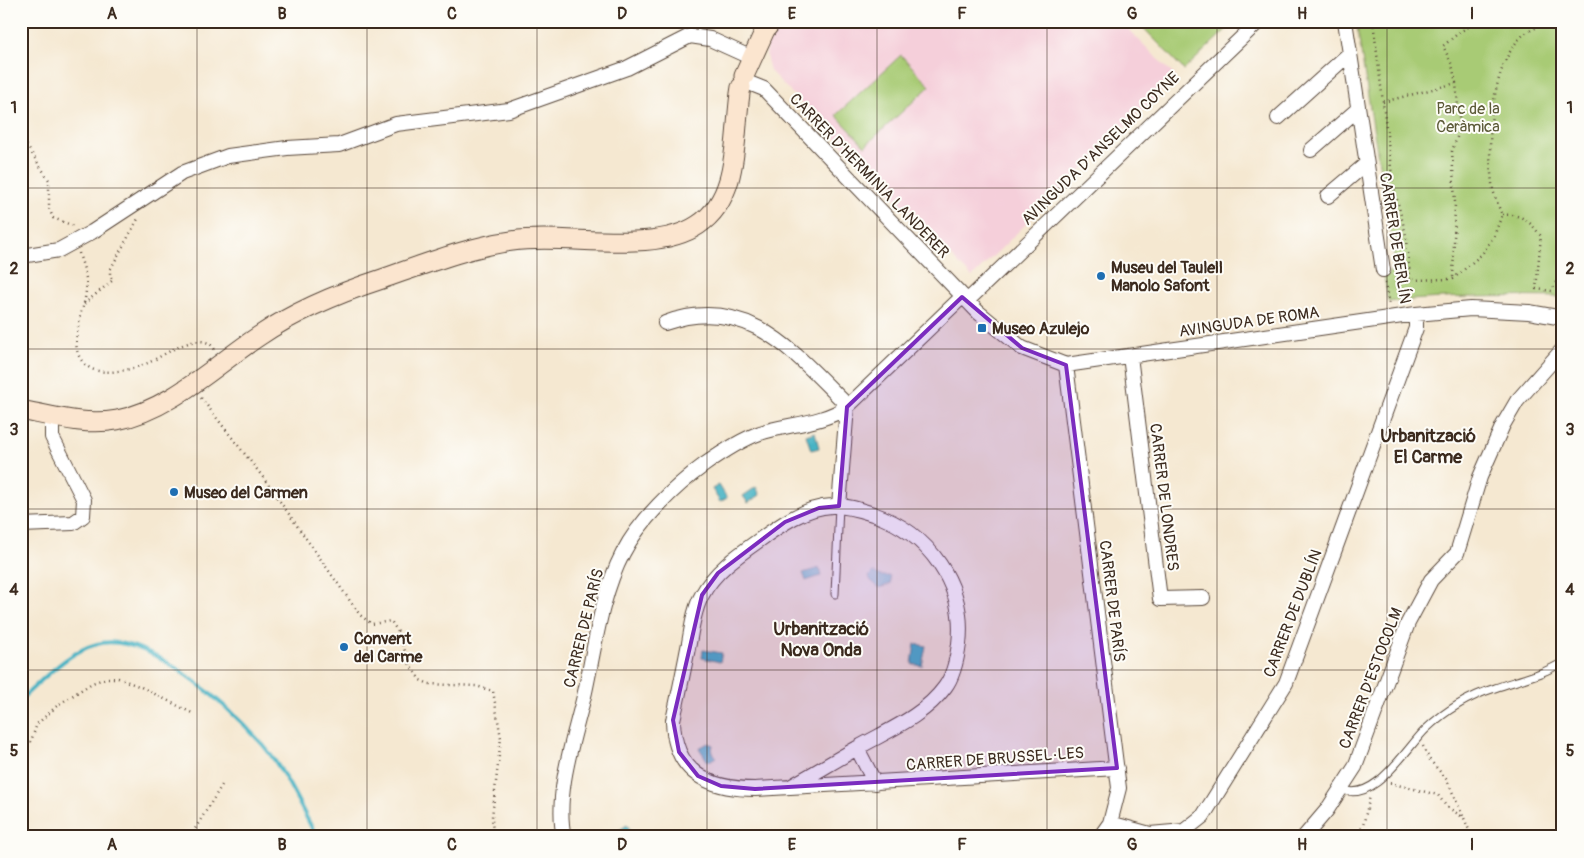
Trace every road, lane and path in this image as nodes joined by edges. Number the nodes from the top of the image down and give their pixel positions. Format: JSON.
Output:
{"nodes":[{"id":1,"x":772,"y":21,"type":"edge"},
{"id":2,"x":1258,"y":21,"type":"edge"},
{"id":3,"x":1345,"y":21,"type":"edge"},
{"id":4,"x":1373,"y":21,"type":"edge"},
{"id":5,"x":1473,"y":21,"type":"edge"},
{"id":6,"x":1549,"y":21,"type":"edge"},
{"id":7,"x":1478,"y":22,"type":"edge"},
{"id":8,"x":1349,"y":54,"type":"junction"},
{"id":9,"x":752,"y":58,"type":"junction"},
{"id":10,"x":745,"y":82,"type":"junction"},
{"id":11,"x":1456,"y":84,"type":"junction"},
{"id":12,"x":1383,"y":102,"type":"junction"},
{"id":13,"x":1358,"y":109,"type":"junction"},
{"id":14,"x":1278,"y":118,"type":"dead end"},
{"id":15,"x":1563,"y":118,"type":"edge"},
{"id":16,"x":1563,"y":131,"type":"edge"},
{"id":17,"x":21,"y":137,"type":"edge"},
{"id":18,"x":1311,"y":150,"type":"dead end"},
{"id":19,"x":1366,"y":164,"type":"junction"},
{"id":20,"x":1328,"y":196,"type":"dead end"},
{"id":21,"x":138,"y":202,"type":"junction"},
{"id":22,"x":1502,"y":216,"type":"junction"},
{"id":23,"x":92,"y":232,"type":"junction"},
{"id":24,"x":75,"y":241,"type":"junction"},
{"id":25,"x":21,"y":256,"type":"edge"},
{"id":26,"x":1563,"y":266,"type":"edge"},
{"id":27,"x":1383,"y":270,"type":"joint"},
{"id":28,"x":1453,"y":279,"type":"junction"},
{"id":29,"x":964,"y":299,"type":"junction"},
{"id":30,"x":83,"y":305,"type":"junction"},
{"id":31,"x":1416,"y":314,"type":"junction"},
{"id":32,"x":1390,"y":318,"type":"junction"},
{"id":33,"x":1563,"y":318,"type":"edge"},
{"id":34,"x":665,"y":323,"type":"dead end"},
{"id":35,"x":1563,"y":349,"type":"edge"},
{"id":36,"x":1130,"y":356,"type":"junction"},
{"id":37,"x":222,"y":362,"type":"junction"},
{"id":38,"x":1066,"y":365,"type":"junction"},
{"id":39,"x":191,"y":384,"type":"junction"},
{"id":40,"x":847,"y":407,"type":"junction"},
{"id":41,"x":21,"y":410,"type":"edge"},
{"id":42,"x":52,"y":416,"type":"junction"},
{"id":43,"x":839,"y":506,"type":"junction"},
{"id":44,"x":21,"y":525,"type":"edge"},
{"id":45,"x":835,"y":594,"type":"dead end"},
{"id":46,"x":1203,"y":598,"type":"dead end"},
{"id":47,"x":1563,"y":662,"type":"edge"},
{"id":48,"x":194,"y":714,"type":"dead end"},
{"id":49,"x":1425,"y":730,"type":"junction"},
{"id":50,"x":857,"y":748,"type":"junction"},
{"id":51,"x":21,"y":754,"type":"edge"},
{"id":52,"x":1117,"y":768,"type":"junction"},
{"id":53,"x":1383,"y":777,"type":"junction"},
{"id":54,"x":876,"y":783,"type":"junction"},
{"id":55,"x":222,"y":785,"type":"dead end"},
{"id":56,"x":790,"y":787,"type":"junction"},
{"id":57,"x":1369,"y":787,"type":"junction"},
{"id":58,"x":1341,"y":789,"type":"junction"},
{"id":59,"x":1464,"y":818,"type":"junction"},
{"id":60,"x":1110,"y":823,"type":"junction"},
{"id":61,"x":190,"y":837,"type":"edge"},
{"id":62,"x":493,"y":837,"type":"edge"},
{"id":63,"x":564,"y":837,"type":"edge"},
{"id":64,"x":1100,"y":837,"type":"edge"},
{"id":65,"x":1304,"y":837,"type":"edge"},
{"id":66,"x":1356,"y":837,"type":"edge"},
{"id":67,"x":1472,"y":837,"type":"edge"}],
"edges":[{"from":1,"to":9,"type":"main road"},
{"from":2,"to":29,"type":"street","name":"AVINGUDA D'ANSELMO COYNE"},
{"from":3,"to":8,"type":"street","name":"CARRER DE BERLÍN"},
{"from":4,"to":12,"type":"path"},
{"from":5,"to":7,"type":"path"},
{"from":6,"to":22,"type":"path"},
{"from":7,"to":11,"type":"path"},
{"from":8,"to":13,"type":"street","name":"CARRER DE BERLÍN"},
{"from":8,"to":14,"type":"street"},
{"from":9,"to":10,"type":"main road"},
{"from":9,"to":21,"type":"street"},
{"from":10,"to":29,"type":"street","name":"CARRER D'HERMINIA LANDERER"},
{"from":10,"to":37,"type":"main road"},
{"from":11,"to":12,"type":"path"},
{"from":11,"to":28,"type":"path"},
{"from":12,"to":28,"type":"path"},
{"from":13,"to":18,"type":"street"},
{"from":13,"to":19,"type":"street","name":"CARRER DE BERLÍN"},
{"from":15,"to":16,"type":"path"},
{"from":17,"to":23,"type":"path"},
{"from":19,"to":20,"type":"street","name":"CARRER DE BERLÍN"},
{"from":19,"to":27,"type":"street","name":"CARRER DE BERLÍN"},
{"from":21,"to":23,"type":"street"},
{"from":21,"to":30,"type":"path"},
{"from":22,"to":26,"type":"path"},
{"from":22,"to":28,"type":"path"},
{"from":23,"to":24,"type":"street"},
{"from":24,"to":25,"type":"street"},
{"from":24,"to":30,"type":"path"},
{"from":27,"to":32,"type":"path","name":"CARRER DE BERLÍN"},
{"from":29,"to":38,"type":"street","name":"AVINGUDA DE ROMA"},
{"from":29,"to":40,"type":"street","name":"AVINGUDA D'ANSELMO COYNE"},
{"from":30,"to":37,"type":"path"},
{"from":31,"to":32,"type":"street","name":"AVINGUDA DE ROMA"},
{"from":31,"to":33,"type":"street","name":"AVINGUDA DE ROMA"},
{"from":31,"to":60,"type":"street","name":"CARRER DE DUBLÍN"},
{"from":32,"to":36,"type":"street","name":"AVINGUDA DE ROMA"},
{"from":34,"to":40,"type":"street"},
{"from":35,"to":58,"type":"street","name":"CARRER D'ESTOCOLM"},
{"from":36,"to":38,"type":"street","name":"AVINGUDA DE ROMA"},
{"from":36,"to":46,"type":"street","name":"CARRER DE LONDRES"},
{"from":37,"to":39,"type":"main road"},
{"from":38,"to":52,"type":"street","name":"CARRER DE PARÍS"},
{"from":39,"to":42,"type":"main road"},
{"from":39,"to":62,"type":"path"},
{"from":40,"to":43,"type":"street"},
{"from":40,"to":63,"type":"street","name":"CARRER DE PARÍS"},
{"from":41,"to":42,"type":"main road"},
{"from":42,"to":44,"type":"street"},
{"from":43,"to":45,"type":"lane"},
{"from":43,"to":50,"type":"street","name":"CARRER DE BRUSSEL·LES"},
{"from":43,"to":56,"type":"street","name":"CARRER DE BRUSSEL·LES"},
{"from":47,"to":49,"type":"lane"},
{"from":48,"to":51,"type":"path"},
{"from":49,"to":53,"type":"lane"},
{"from":49,"to":59,"type":"path"},
{"from":50,"to":54,"type":"street"},
{"from":50,"to":56,"type":"street","name":"CARRER DE BRUSSEL·LES"},
{"from":52,"to":54,"type":"street","name":"CARRER DE BRUSSEL·LES"},
{"from":52,"to":60,"type":"street","name":"CARRER DE PARÍS"},
{"from":53,"to":57,"type":"lane"},
{"from":53,"to":59,"type":"path"},
{"from":54,"to":56,"type":"street","name":"CARRER DE BRUSSEL·LES"},
{"from":55,"to":61,"type":"path"},
{"from":57,"to":58,"type":"lane"},
{"from":57,"to":66,"type":"path"},
{"from":58,"to":65,"type":"street","name":"CARRER D'ESTOCOLM"},
{"from":59,"to":67,"type":"path"},
{"from":60,"to":64,"type":"street","name":"CARRER DE PARÍS"}]}
